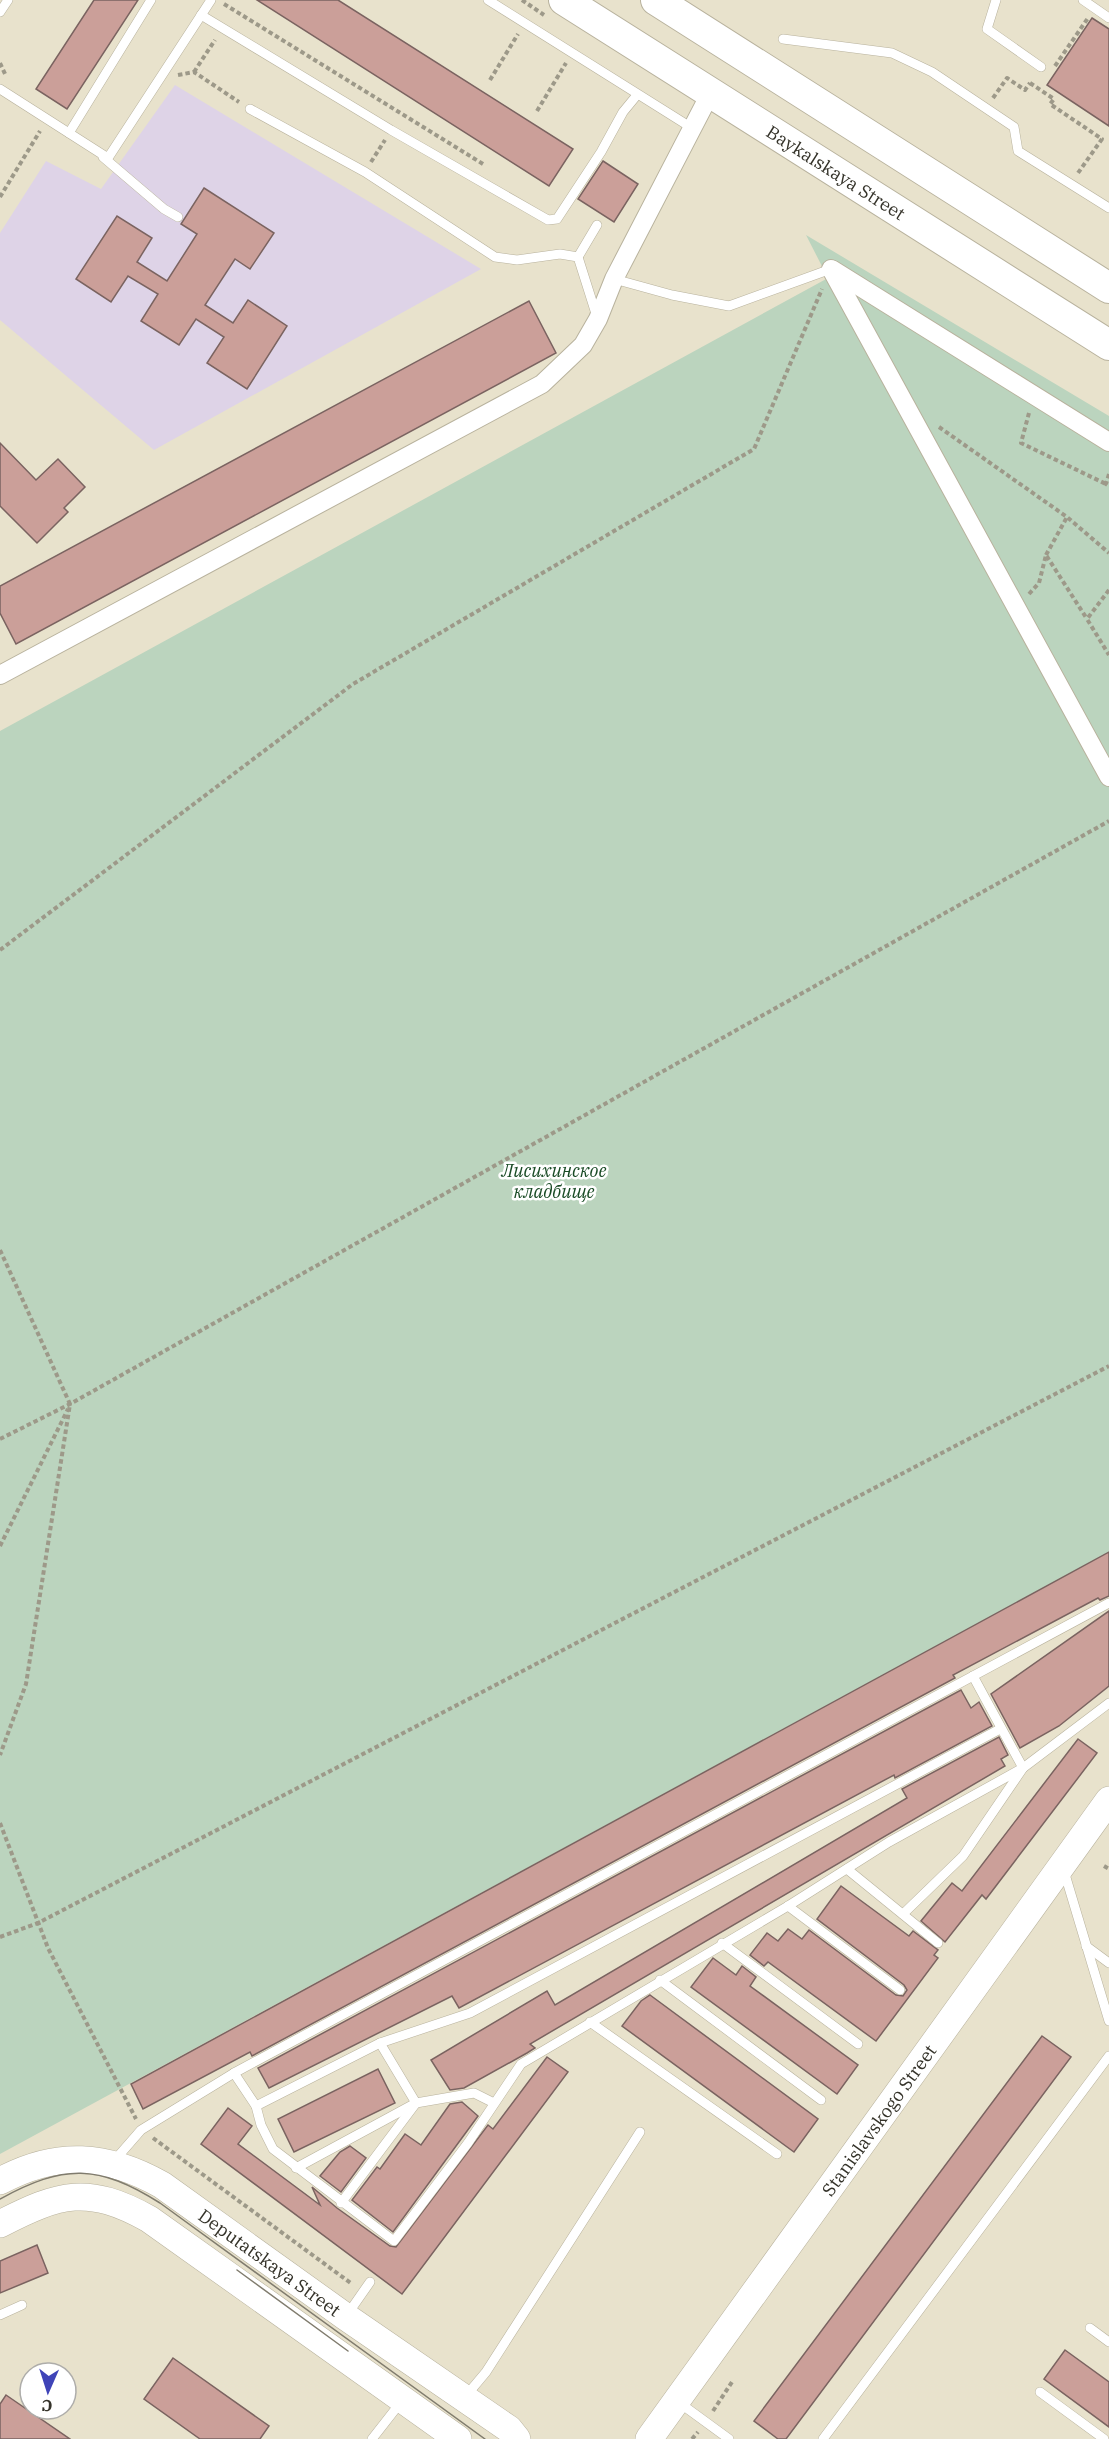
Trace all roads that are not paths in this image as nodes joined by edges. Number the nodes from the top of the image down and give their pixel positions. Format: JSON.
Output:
{"nodes":[{"id":1,"x":8,"y":0,"type":"edge"},
{"id":2,"x":151,"y":0,"type":"edge"},
{"id":3,"x":211,"y":0,"type":"edge"},
{"id":4,"x":488,"y":0,"type":"edge"},
{"id":5,"x":564,"y":0,"type":"edge"},
{"id":6,"x":656,"y":0,"type":"edge"},
{"id":7,"x":996,"y":0,"type":"edge"},
{"id":8,"x":1083,"y":0,"type":"edge"},
{"id":9,"x":0,"y":12,"type":"edge"},
{"id":10,"x":201,"y":15,"type":"junction"},
{"id":11,"x":1109,"y":18,"type":"edge"},
{"id":12,"x":783,"y":39,"type":"dead end"},
{"id":13,"x":1041,"y":67,"type":"road end"},
{"id":14,"x":0,"y":89,"type":"edge"},
{"id":15,"x":711,"y":92,"type":"junction"},
{"id":16,"x":637,"y":94,"type":"junction"},
{"id":17,"x":250,"y":109,"type":"road end"},
{"id":18,"x":692,"y":128,"type":"junction"},
{"id":19,"x":69,"y":133,"type":"junction"},
{"id":20,"x":96,"y":151,"type":"junction"},
{"id":21,"x":1109,"y":208,"type":"edge"},
{"id":22,"x":178,"y":217,"type":"dead end"},
{"id":23,"x":597,"y":225,"type":"dead end"},
{"id":24,"x":578,"y":257,"type":"junction"},
{"id":25,"x":831,"y":269,"type":"junction"},
{"id":26,"x":614,"y":279,"type":"junction"},
{"id":27,"x":1109,"y":288,"type":"edge"},
{"id":28,"x":598,"y":319,"type":"junction"},
{"id":29,"x":1109,"y":345,"type":"edge"},
{"id":30,"x":1109,"y":442,"type":"edge"},
{"id":31,"x":0,"y":675,"type":"edge"},
{"id":32,"x":1109,"y":777,"type":"edge"},
{"id":33,"x":1109,"y":1604,"type":"edge"},
{"id":34,"x":973,"y":1676,"type":"junction"},
{"id":35,"x":1109,"y":1703,"type":"edge"},
{"id":36,"x":1000,"y":1730,"type":"junction"},
{"id":37,"x":1023,"y":1768,"type":"junction"},
{"id":38,"x":1109,"y":1800,"type":"edge"},
{"id":39,"x":1062,"y":1865,"type":"junction"},
{"id":40,"x":847,"y":1869,"type":"junction"},
{"id":41,"x":788,"y":1906,"type":"junction"},
{"id":42,"x":903,"y":1914,"type":"junction"},
{"id":43,"x":722,"y":1943,"type":"junction"},
{"id":44,"x":938,"y":1943,"type":"dead end"},
{"id":45,"x":1086,"y":1946,"type":"junction"},
{"id":46,"x":1109,"y":1963,"type":"edge"},
{"id":47,"x":660,"y":1980,"type":"junction"},
{"id":48,"x":900,"y":1990,"type":"dead end"},
{"id":49,"x":1109,"y":2021,"type":"edge"},
{"id":50,"x":590,"y":2022,"type":"junction"},
{"id":51,"x":380,"y":2043,"type":"junction"},
{"id":52,"x":858,"y":2044,"type":"dead end"},
{"id":53,"x":1109,"y":2056,"type":"edge"},
{"id":54,"x":234,"y":2073,"type":"junction"},
{"id":55,"x":821,"y":2100,"type":"dead end"},
{"id":56,"x":416,"y":2103,"type":"junction"},
{"id":57,"x":494,"y":2103,"type":"junction"},
{"id":58,"x":256,"y":2106,"type":"junction"},
{"id":59,"x":640,"y":2132,"type":"dead end"},
{"id":60,"x":777,"y":2154,"type":"dead end"},
{"id":61,"x":112,"y":2163,"type":"junction"},
{"id":62,"x":296,"y":2168,"type":"junction"},
{"id":63,"x":0,"y":2181,"type":"edge"},
{"id":64,"x":341,"y":2203,"type":"junction"},
{"id":65,"x":0,"y":2224,"type":"edge"},
{"id":66,"x":370,"y":2282,"type":"dead end"},
{"id":67,"x":22,"y":2305,"type":"dead end"},
{"id":68,"x":353,"y":2306,"type":"junction"},
{"id":69,"x":0,"y":2315,"type":"edge"},
{"id":70,"x":1090,"y":2328,"type":"dead end"},
{"id":71,"x":1109,"y":2342,"type":"edge"},
{"id":72,"x":1040,"y":2392,"type":"dead end"},
{"id":73,"x":464,"y":2399,"type":"junction"},
{"id":74,"x":402,"y":2400,"type":"junction"},
{"id":75,"x":676,"y":2401,"type":"junction"},
{"id":76,"x":509,"y":2436,"type":"edge"},
{"id":77,"x":372,"y":2439,"type":"edge"},
{"id":78,"x":458,"y":2439,"type":"edge"},
{"id":79,"x":649,"y":2439,"type":"edge"},
{"id":80,"x":729,"y":2439,"type":"edge"},
{"id":81,"x":824,"y":2439,"type":"edge"},
{"id":82,"x":1104,"y":2439,"type":"edge"}],
"edges":[{"from":1,"to":9,"type":"lane"},
{"from":2,"to":19,"type":"lane"},
{"from":3,"to":10,"type":"lane"},
{"from":4,"to":16,"type":"lane"},
{"from":5,"to":15,"type":"main road","name":"Baykalskaya Street"},
{"from":6,"to":27,"type":"main road"},
{"from":7,"to":13,"type":"lane"},
{"from":8,"to":11,"type":"lane"},
{"from":10,"to":16,"type":"lane"},
{"from":10,"to":20,"type":"lane"},
{"from":12,"to":21,"type":"lane"},
{"from":14,"to":19,"type":"lane"},
{"from":15,"to":18,"type":"street"},
{"from":15,"to":29,"type":"main road","name":"Baykalskaya Street"},
{"from":16,"to":18,"type":"lane"},
{"from":17,"to":24,"type":"lane"},
{"from":18,"to":26,"type":"street"},
{"from":19,"to":20,"type":"lane"},
{"from":20,"to":22,"type":"lane"},
{"from":23,"to":24,"type":"lane"},
{"from":24,"to":28,"type":"lane"},
{"from":25,"to":26,"type":"lane"},
{"from":25,"to":30,"type":"street"},
{"from":25,"to":32,"type":"street"},
{"from":26,"to":28,"type":"street"},
{"from":28,"to":31,"type":"street"},
{"from":33,"to":34,"type":"lane"},
{"from":34,"to":36,"type":"lane"},
{"from":34,"to":54,"type":"lane"},
{"from":35,"to":37,"type":"lane"},
{"from":36,"to":37,"type":"lane"},
{"from":36,"to":51,"type":"lane"},
{"from":37,"to":40,"type":"lane"},
{"from":37,"to":42,"type":"lane"},
{"from":38,"to":39,"type":"main road","name":"Stanislavskogo Street"},
{"from":39,"to":45,"type":"lane"},
{"from":39,"to":75,"type":"main road","name":"Stanislavskogo Street"},
{"from":40,"to":41,"type":"lane"},
{"from":40,"to":42,"type":"lane"},
{"from":41,"to":43,"type":"lane"},
{"from":41,"to":48,"type":"lane"},
{"from":42,"to":44,"type":"lane"},
{"from":43,"to":47,"type":"lane"},
{"from":43,"to":52,"type":"lane"},
{"from":45,"to":46,"type":"lane"},
{"from":45,"to":49,"type":"lane"},
{"from":47,"to":50,"type":"lane"},
{"from":47,"to":55,"type":"lane"},
{"from":50,"to":57,"type":"lane"},
{"from":50,"to":60,"type":"lane"},
{"from":51,"to":56,"type":"lane"},
{"from":51,"to":58,"type":"lane"},
{"from":53,"to":81,"type":"lane"},
{"from":54,"to":58,"type":"lane"},
{"from":54,"to":61,"type":"lane"},
{"from":56,"to":57,"type":"lane"},
{"from":56,"to":62,"type":"lane"},
{"from":56,"to":64,"type":"lane"},
{"from":57,"to":64,"type":"lane"},
{"from":58,"to":62,"type":"lane"},
{"from":59,"to":73,"type":"lane"},
{"from":61,"to":63,"type":"main road","name":"Deputatskaya Street"},
{"from":61,"to":68,"type":"main road","name":"Deputatskaya Street"},
{"from":62,"to":64,"type":"lane"},
{"from":65,"to":74,"type":"main road","name":"Deputatskaya Street"},
{"from":66,"to":68,"type":"lane"},
{"from":67,"to":69,"type":"lane"},
{"from":68,"to":73,"type":"main road","name":"Deputatskaya Street"},
{"from":70,"to":71,"type":"lane"},
{"from":72,"to":82,"type":"lane"},
{"from":73,"to":76,"type":"main road","name":"Deputatskaya Street"},
{"from":74,"to":77,"type":"lane"},
{"from":74,"to":78,"type":"main road","name":"Deputatskaya Street"},
{"from":75,"to":79,"type":"main road","name":"Stanislavskogo Street"},
{"from":75,"to":80,"type":"lane"}]}
